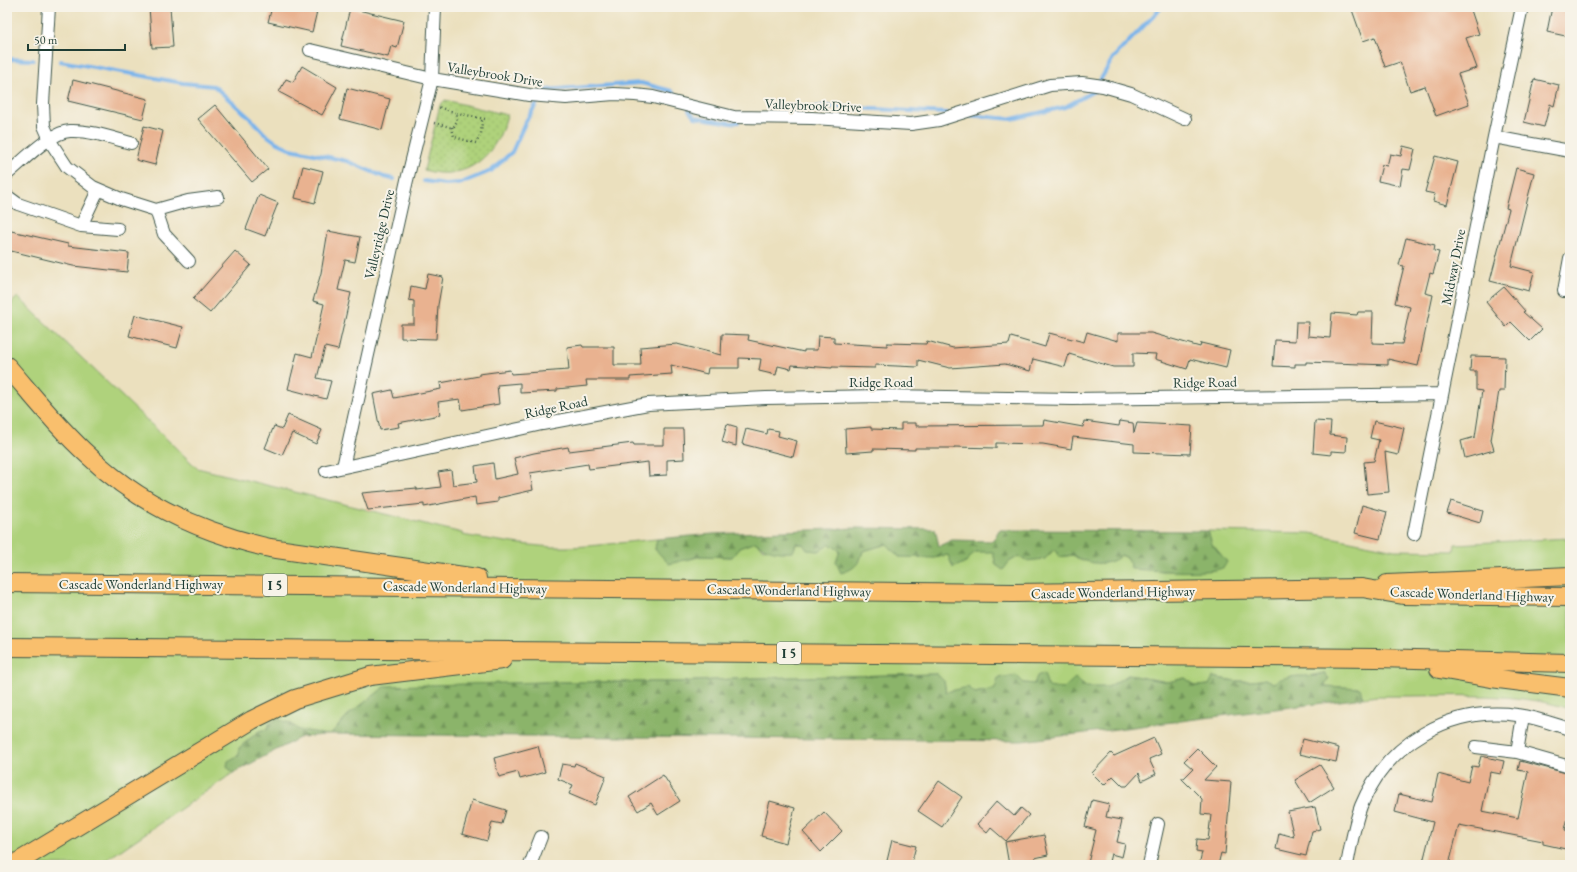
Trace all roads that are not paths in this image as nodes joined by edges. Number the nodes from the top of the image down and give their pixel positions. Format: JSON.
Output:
{"nodes":[{"id":1,"x":49,"y":7,"type":"edge"},
{"id":2,"x":435,"y":7,"type":"edge"},
{"id":3,"x":1522,"y":7,"type":"edge"},
{"id":4,"x":310,"y":50,"type":"dead end"},
{"id":5,"x":432,"y":78,"type":"junction"},
{"id":6,"x":1185,"y":119,"type":"dead end"},
{"id":7,"x":1494,"y":137,"type":"junction"},
{"id":8,"x":50,"y":139,"type":"junction"},
{"id":9,"x":131,"y":143,"type":"dead end"},
{"id":10,"x":1570,"y":151,"type":"edge"},
{"id":11,"x":7,"y":174,"type":"edge"},
{"id":12,"x":98,"y":190,"type":"junction"},
{"id":13,"x":7,"y":196,"type":"edge"},
{"id":14,"x":218,"y":197,"type":"dead end"},
{"id":15,"x":156,"y":210,"type":"junction"},
{"id":16,"x":81,"y":226,"type":"junction"},
{"id":17,"x":118,"y":229,"type":"dead end"},
{"id":18,"x":1570,"y":258,"type":"edge"},
{"id":19,"x":189,"y":261,"type":"dead end"},
{"id":20,"x":1564,"y":291,"type":"dead end"},
{"id":21,"x":7,"y":366,"type":"edge"},
{"id":22,"x":1442,"y":394,"type":"junction"},
{"id":23,"x":343,"y":467,"type":"junction"},
{"id":24,"x":326,"y":471,"type":"dead end"},
{"id":25,"x":1414,"y":534,"type":"dead end"},
{"id":26,"x":1570,"y":576,"type":"edge"},
{"id":27,"x":7,"y":583,"type":"edge"},
{"id":28,"x":544,"y":587,"type":"junction"},
{"id":29,"x":1362,"y":588,"type":"junction"},
{"id":30,"x":1570,"y":597,"type":"edge"},
{"id":31,"x":7,"y":647,"type":"edge"},
{"id":32,"x":568,"y":652,"type":"junction"},
{"id":33,"x":1377,"y":658,"type":"junction"},
{"id":34,"x":1570,"y":663,"type":"edge"},
{"id":35,"x":1570,"y":688,"type":"edge"},
{"id":36,"x":1523,"y":716,"type":"junction"},
{"id":37,"x":1570,"y":729,"type":"edge"},
{"id":38,"x":1476,"y":747,"type":"dead end"},
{"id":39,"x":1516,"y":752,"type":"junction"},
{"id":40,"x":1570,"y":767,"type":"edge"},
{"id":41,"x":1158,"y":824,"type":"dead end"},
{"id":42,"x":541,"y":837,"type":"dead end"},
{"id":43,"x":13,"y":865,"type":"edge"},
{"id":44,"x":530,"y":865,"type":"edge"},
{"id":45,"x":1149,"y":865,"type":"edge"},
{"id":46,"x":1347,"y":865,"type":"edge"}],
"edges":[{"from":1,"to":8,"type":"street"},
{"from":2,"to":5,"type":"street","name":"Valleyridge Drive"},
{"from":3,"to":7,"type":"street","name":"Midway Drive"},
{"from":4,"to":5,"type":"street","name":"Valleybrook Drive"},
{"from":5,"to":6,"type":"street","name":"Valleybrook Drive"},
{"from":5,"to":23,"type":"street","name":"Valleyridge Drive"},
{"from":7,"to":10,"type":"street"},
{"from":7,"to":22,"type":"street","name":"Midway Drive"},
{"from":8,"to":9,"type":"street"},
{"from":8,"to":11,"type":"street"},
{"from":8,"to":12,"type":"street"},
{"from":12,"to":15,"type":"street"},
{"from":12,"to":16,"type":"street"},
{"from":13,"to":16,"type":"street"},
{"from":14,"to":15,"type":"street"},
{"from":15,"to":19,"type":"street"},
{"from":16,"to":17,"type":"street"},
{"from":18,"to":20,"type":"street"},
{"from":21,"to":28,"type":"highway"},
{"from":22,"to":23,"type":"street","name":"Ridge Road"},
{"from":22,"to":25,"type":"street","name":"Midway Drive"},
{"from":23,"to":24,"type":"street","name":"Ridge Road"},
{"from":26,"to":29,"type":"highway"},
{"from":27,"to":28,"type":"highway","name":"Cascade Wonderland Highway","number":"I 5"},
{"from":28,"to":29,"type":"highway","name":"Cascade Wonderland Highway","number":"I 5"},
{"from":29,"to":30,"type":"highway","name":"Cascade Wonderland Highway","number":"I 5"},
{"from":31,"to":32,"type":"highway","number":"I 5"},
{"from":32,"to":33,"type":"highway","number":"I 5"},
{"from":32,"to":43,"type":"highway"},
{"from":33,"to":34,"type":"highway","number":"I 5"},
{"from":33,"to":35,"type":"highway"},
{"from":36,"to":37,"type":"street"},
{"from":36,"to":39,"type":"street"},
{"from":36,"to":46,"type":"street"},
{"from":38,"to":39,"type":"street"},
{"from":39,"to":40,"type":"street"},
{"from":41,"to":45,"type":"street"},
{"from":42,"to":44,"type":"street"}]}
